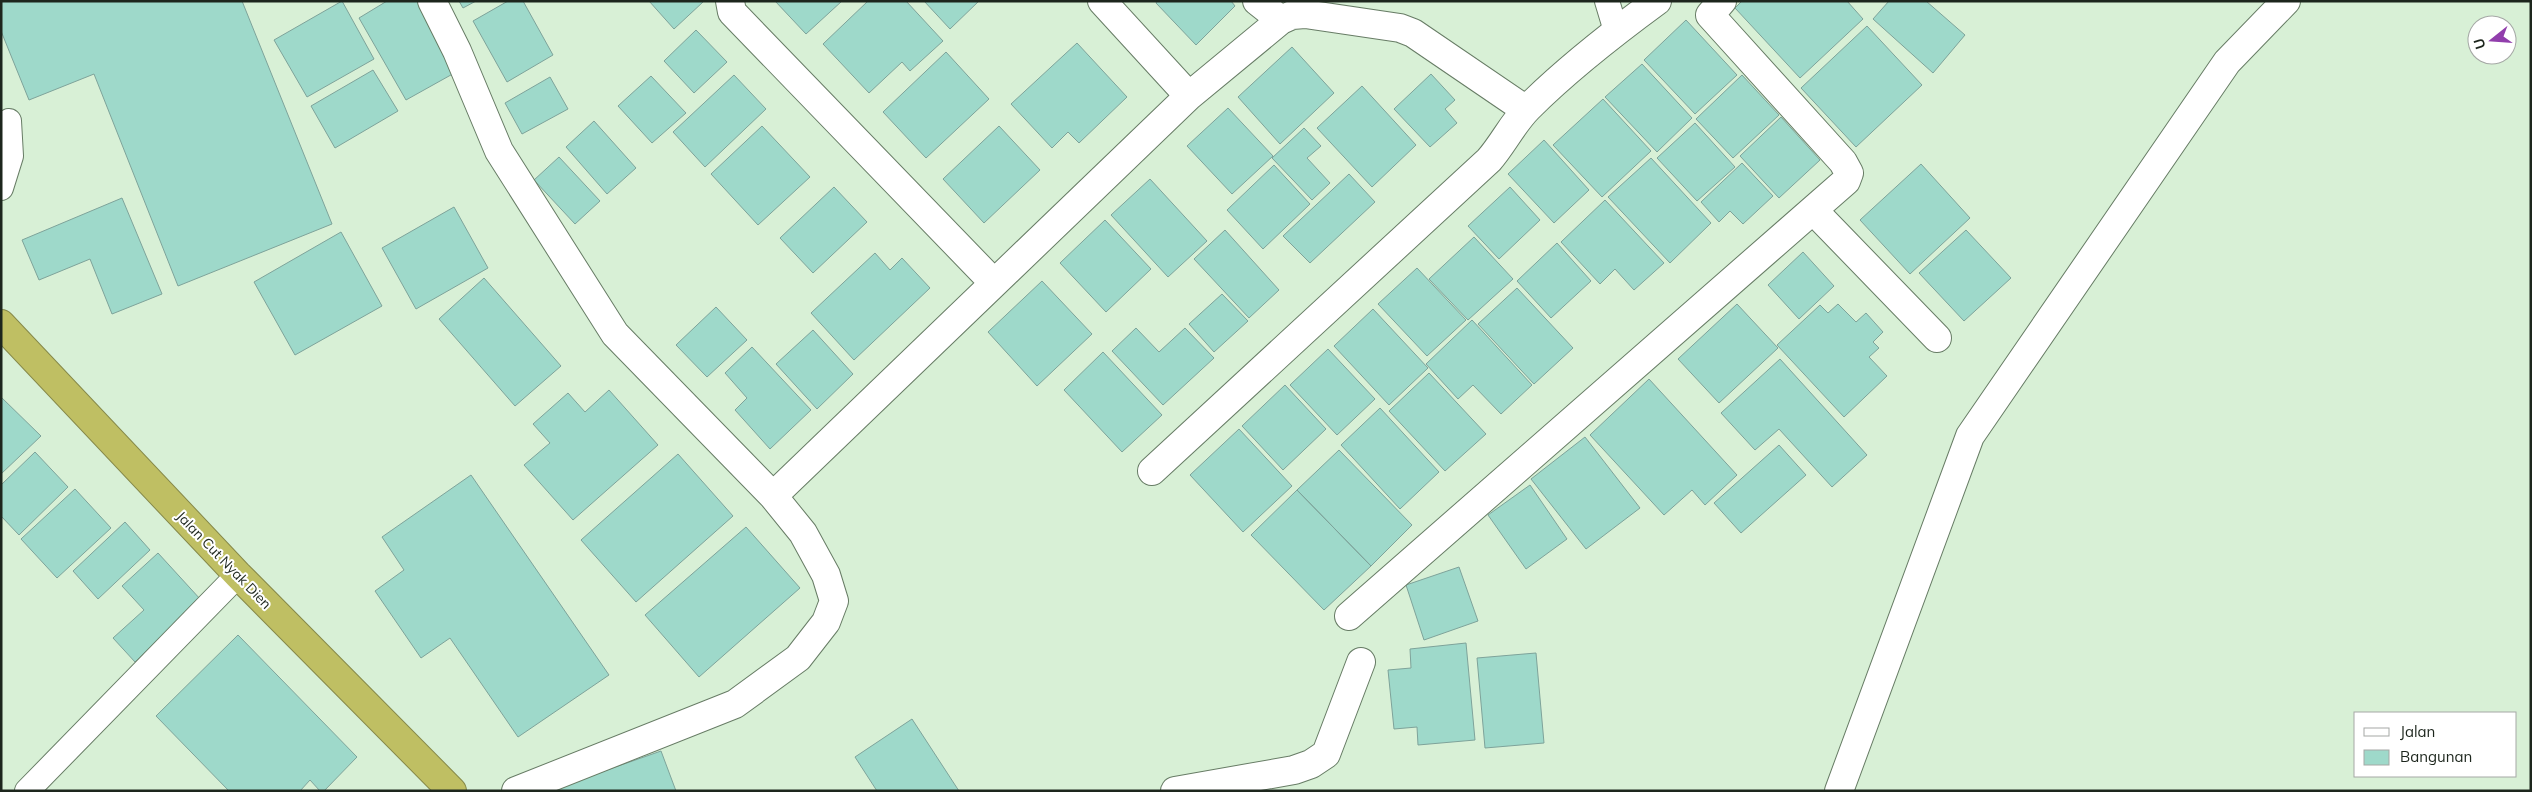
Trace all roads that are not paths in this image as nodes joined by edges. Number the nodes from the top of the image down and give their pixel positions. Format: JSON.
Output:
{"nodes":[{"id":1,"x":432,"y":1,"type":"edge"},
{"id":2,"x":730,"y":1,"type":"edge"},
{"id":3,"x":1102,"y":1,"type":"edge"},
{"id":4,"x":1257,"y":1,"type":"edge"},
{"id":5,"x":1607,"y":1,"type":"edge"},
{"id":6,"x":1657,"y":1,"type":"edge"},
{"id":7,"x":2286,"y":1,"type":"edge"},
{"id":8,"x":1709,"y":6,"type":"edge"},
{"id":9,"x":1282,"y":20,"type":"junction"},
{"id":10,"x":1616,"y":31,"type":"junction"},
{"id":11,"x":1189,"y":96,"type":"junction"},
{"id":12,"x":1526,"y":110,"type":"junction"},
{"id":13,"x":9,"y":121,"type":"dead end"},
{"id":14,"x":1,"y":188,"type":"edge"},
{"id":15,"x":1813,"y":210,"type":"junction"},
{"id":16,"x":994,"y":283,"type":"junction"},
{"id":17,"x":1,"y":324,"type":"edge"},
{"id":18,"x":1937,"y":338,"type":"dead end"},
{"id":19,"x":1152,"y":471,"type":"dead end"},
{"id":20,"x":773,"y":496,"type":"junction"},
{"id":21,"x":238,"y":575,"type":"junction"},
{"id":22,"x":1349,"y":616,"type":"dead end"},
{"id":23,"x":1361,"y":662,"type":"dead end"},
{"id":24,"x":27,"y":791,"type":"edge"},
{"id":25,"x":452,"y":791,"type":"edge"},
{"id":26,"x":516,"y":791,"type":"edge"},
{"id":27,"x":1175,"y":791,"type":"edge"},
{"id":28,"x":1839,"y":791,"type":"edge"}],
"edges":[{"from":1,"to":20,"type":"street"},
{"from":2,"to":16,"type":"street"},
{"from":3,"to":11,"type":"street"},
{"from":4,"to":9,"type":"street"},
{"from":5,"to":10,"type":"lane"},
{"from":6,"to":10,"type":"street"},
{"from":7,"to":28,"type":"street"},
{"from":8,"to":15,"type":"street"},
{"from":9,"to":11,"type":"street"},
{"from":9,"to":12,"type":"street"},
{"from":10,"to":12,"type":"street"},
{"from":11,"to":16,"type":"street"},
{"from":12,"to":19,"type":"street"},
{"from":13,"to":14,"type":"lane"},
{"from":15,"to":18,"type":"street"},
{"from":15,"to":22,"type":"street"},
{"from":16,"to":20,"type":"street"},
{"from":17,"to":21,"type":"highway","name":"Jalan Cut Nyak Dien"},
{"from":20,"to":26,"type":"street"},
{"from":21,"to":24,"type":"lane"},
{"from":21,"to":25,"type":"highway","name":"Jalan Cut Nyak Dien"},
{"from":23,"to":27,"type":"street"}]}
